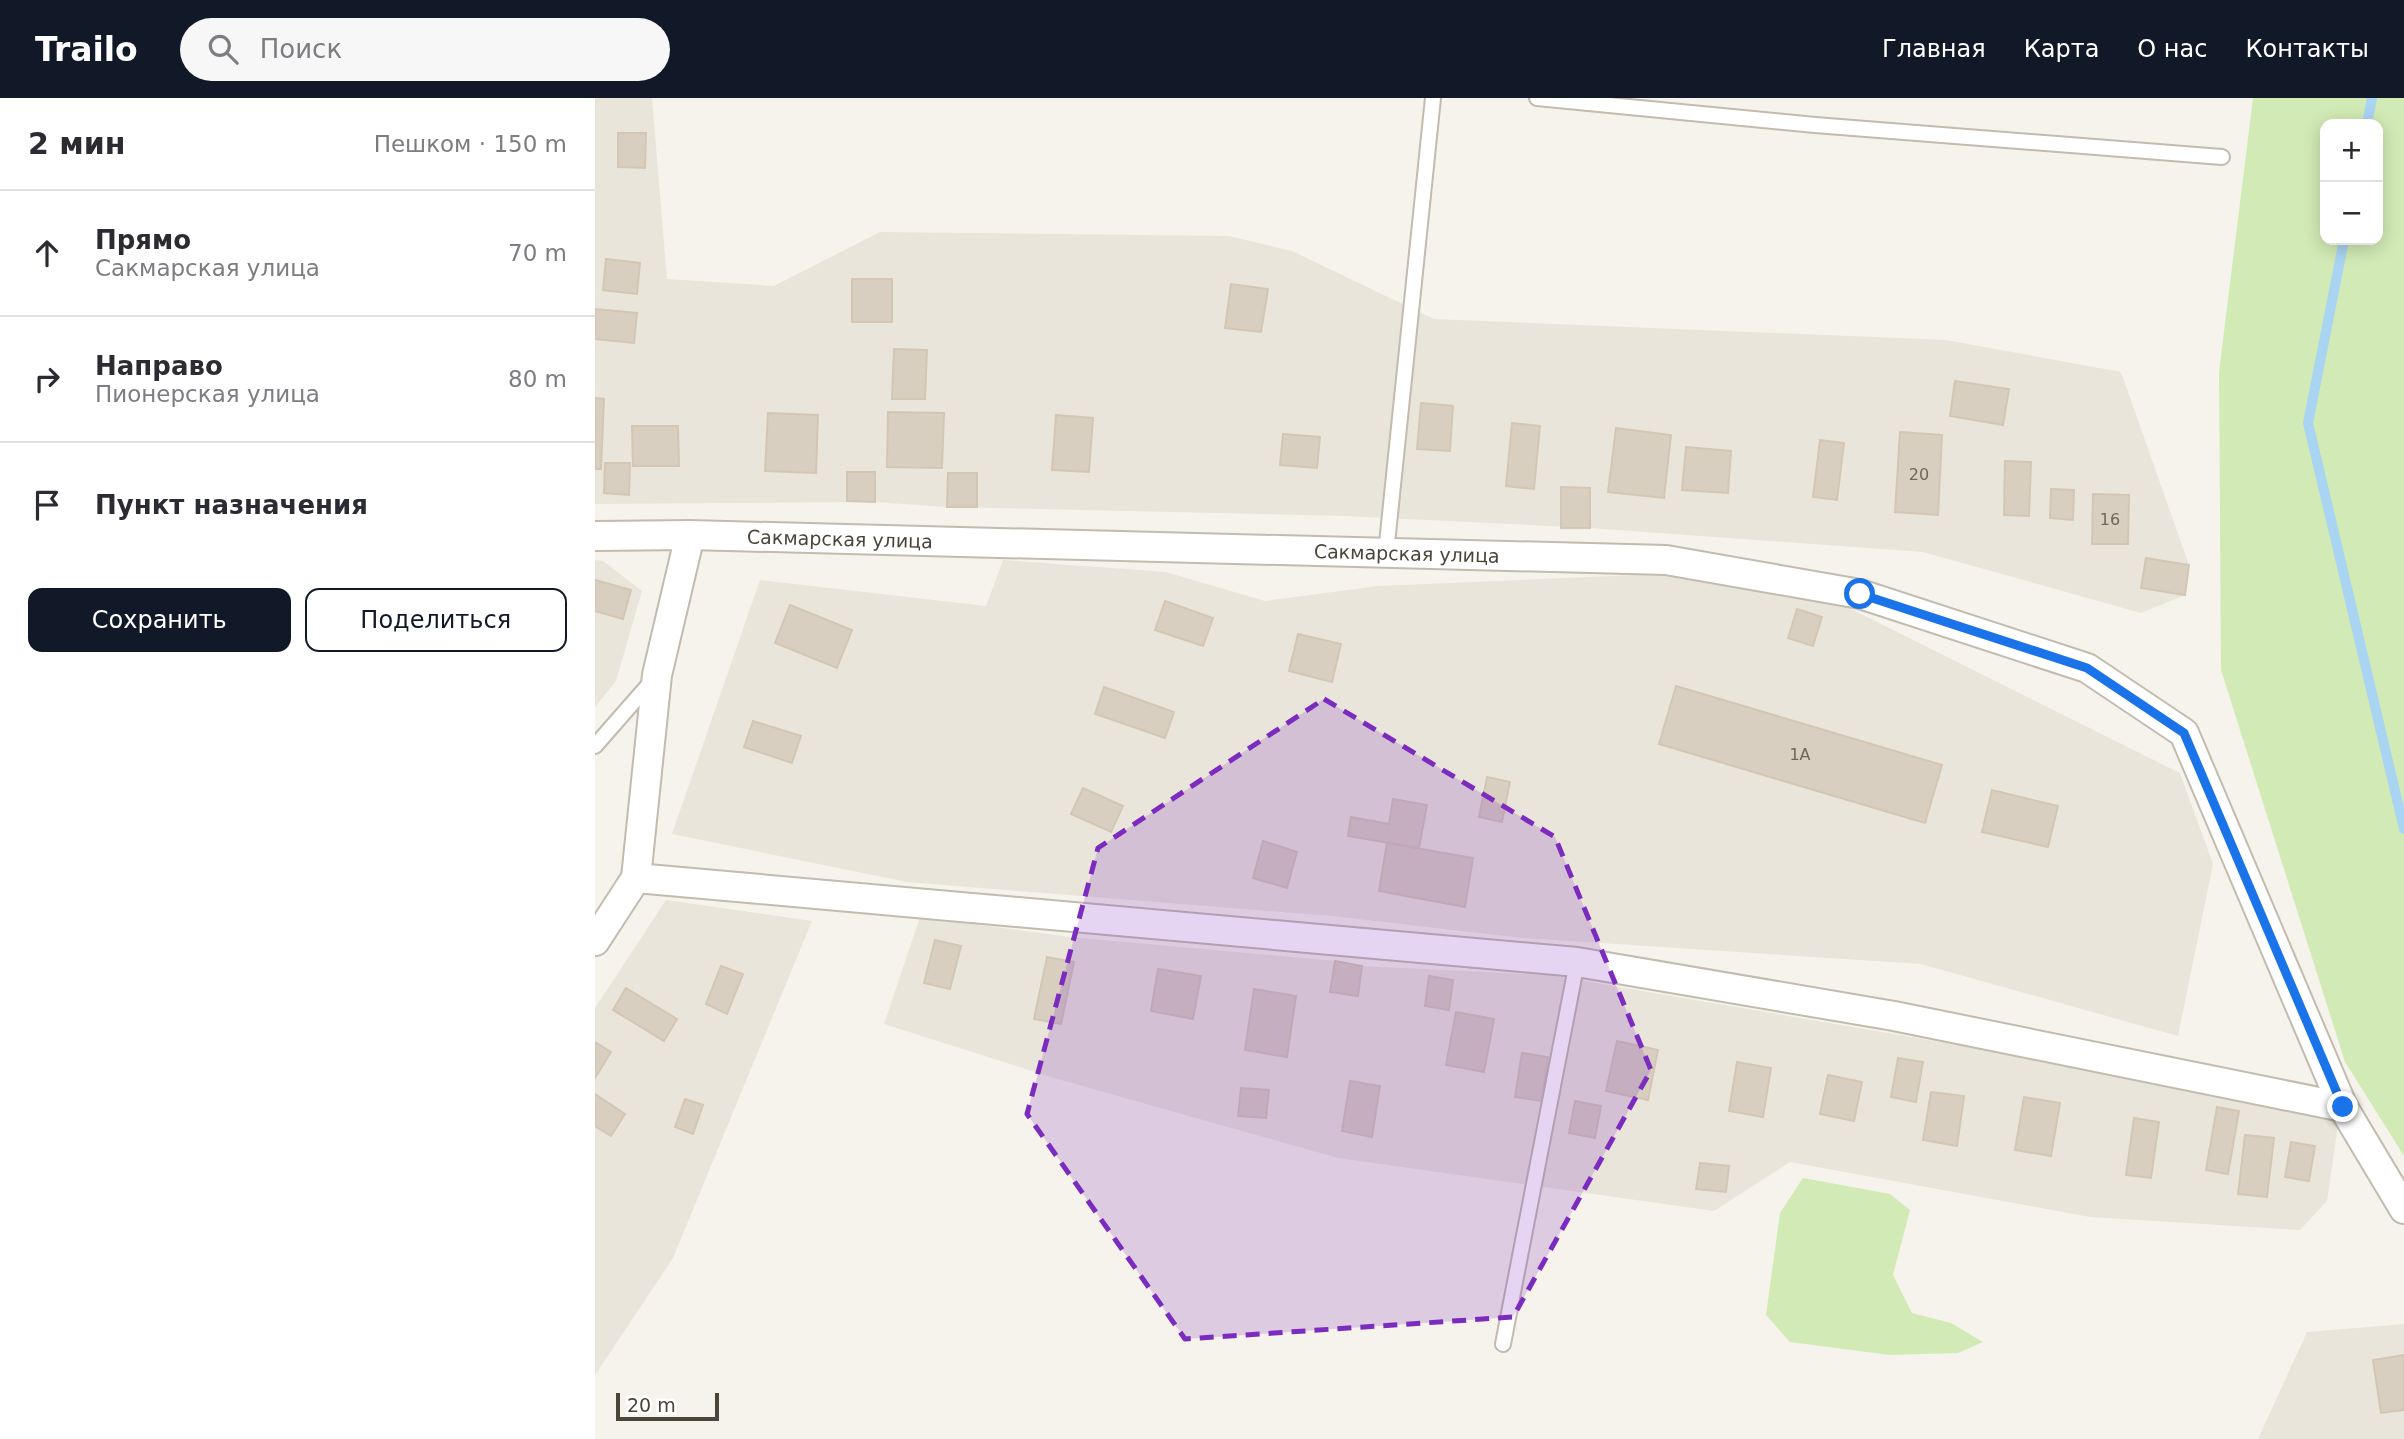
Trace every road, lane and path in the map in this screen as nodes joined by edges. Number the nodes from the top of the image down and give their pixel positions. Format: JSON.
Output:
{"nodes":[{"id":1,"x":1433,"y":98,"type":"edge"},
{"id":2,"x":1537,"y":98,"type":"edge"},
{"id":3,"x":2222,"y":158,"type":"dead end"},
{"id":4,"x":690,"y":535,"type":"junction"},
{"id":5,"x":595,"y":536,"type":"edge"},
{"id":6,"x":1386,"y":553,"type":"junction"},
{"id":7,"x":657,"y":675,"type":"junction"},
{"id":8,"x":595,"y":746,"type":"edge"},
{"id":9,"x":636,"y":878,"type":"junction"},
{"id":10,"x":595,"y":941,"type":"edge"},
{"id":11,"x":1577,"y":962,"type":"junction"},
{"id":12,"x":2343,"y":1107,"type":"junction"},
{"id":13,"x":2404,"y":1209,"type":"edge"},
{"id":14,"x":1503,"y":1345,"type":"dead end"}],
"edges":[{"from":1,"to":6,"type":"lane"},
{"from":2,"to":3,"type":"lane"},
{"from":4,"to":5,"type":"street","name":"Сакмарская улица"},
{"from":4,"to":6,"type":"street","name":"Сакмарская улица"},
{"from":4,"to":7,"type":"street"},
{"from":6,"to":12,"type":"street","name":"Сакмарская улица"},
{"from":7,"to":8,"type":"lane"},
{"from":7,"to":9,"type":"street"},
{"from":9,"to":10,"type":"street"},
{"from":9,"to":11,"type":"street"},
{"from":11,"to":12,"type":"street"},
{"from":11,"to":14,"type":"lane"},
{"from":12,"to":13,"type":"street"}]}
